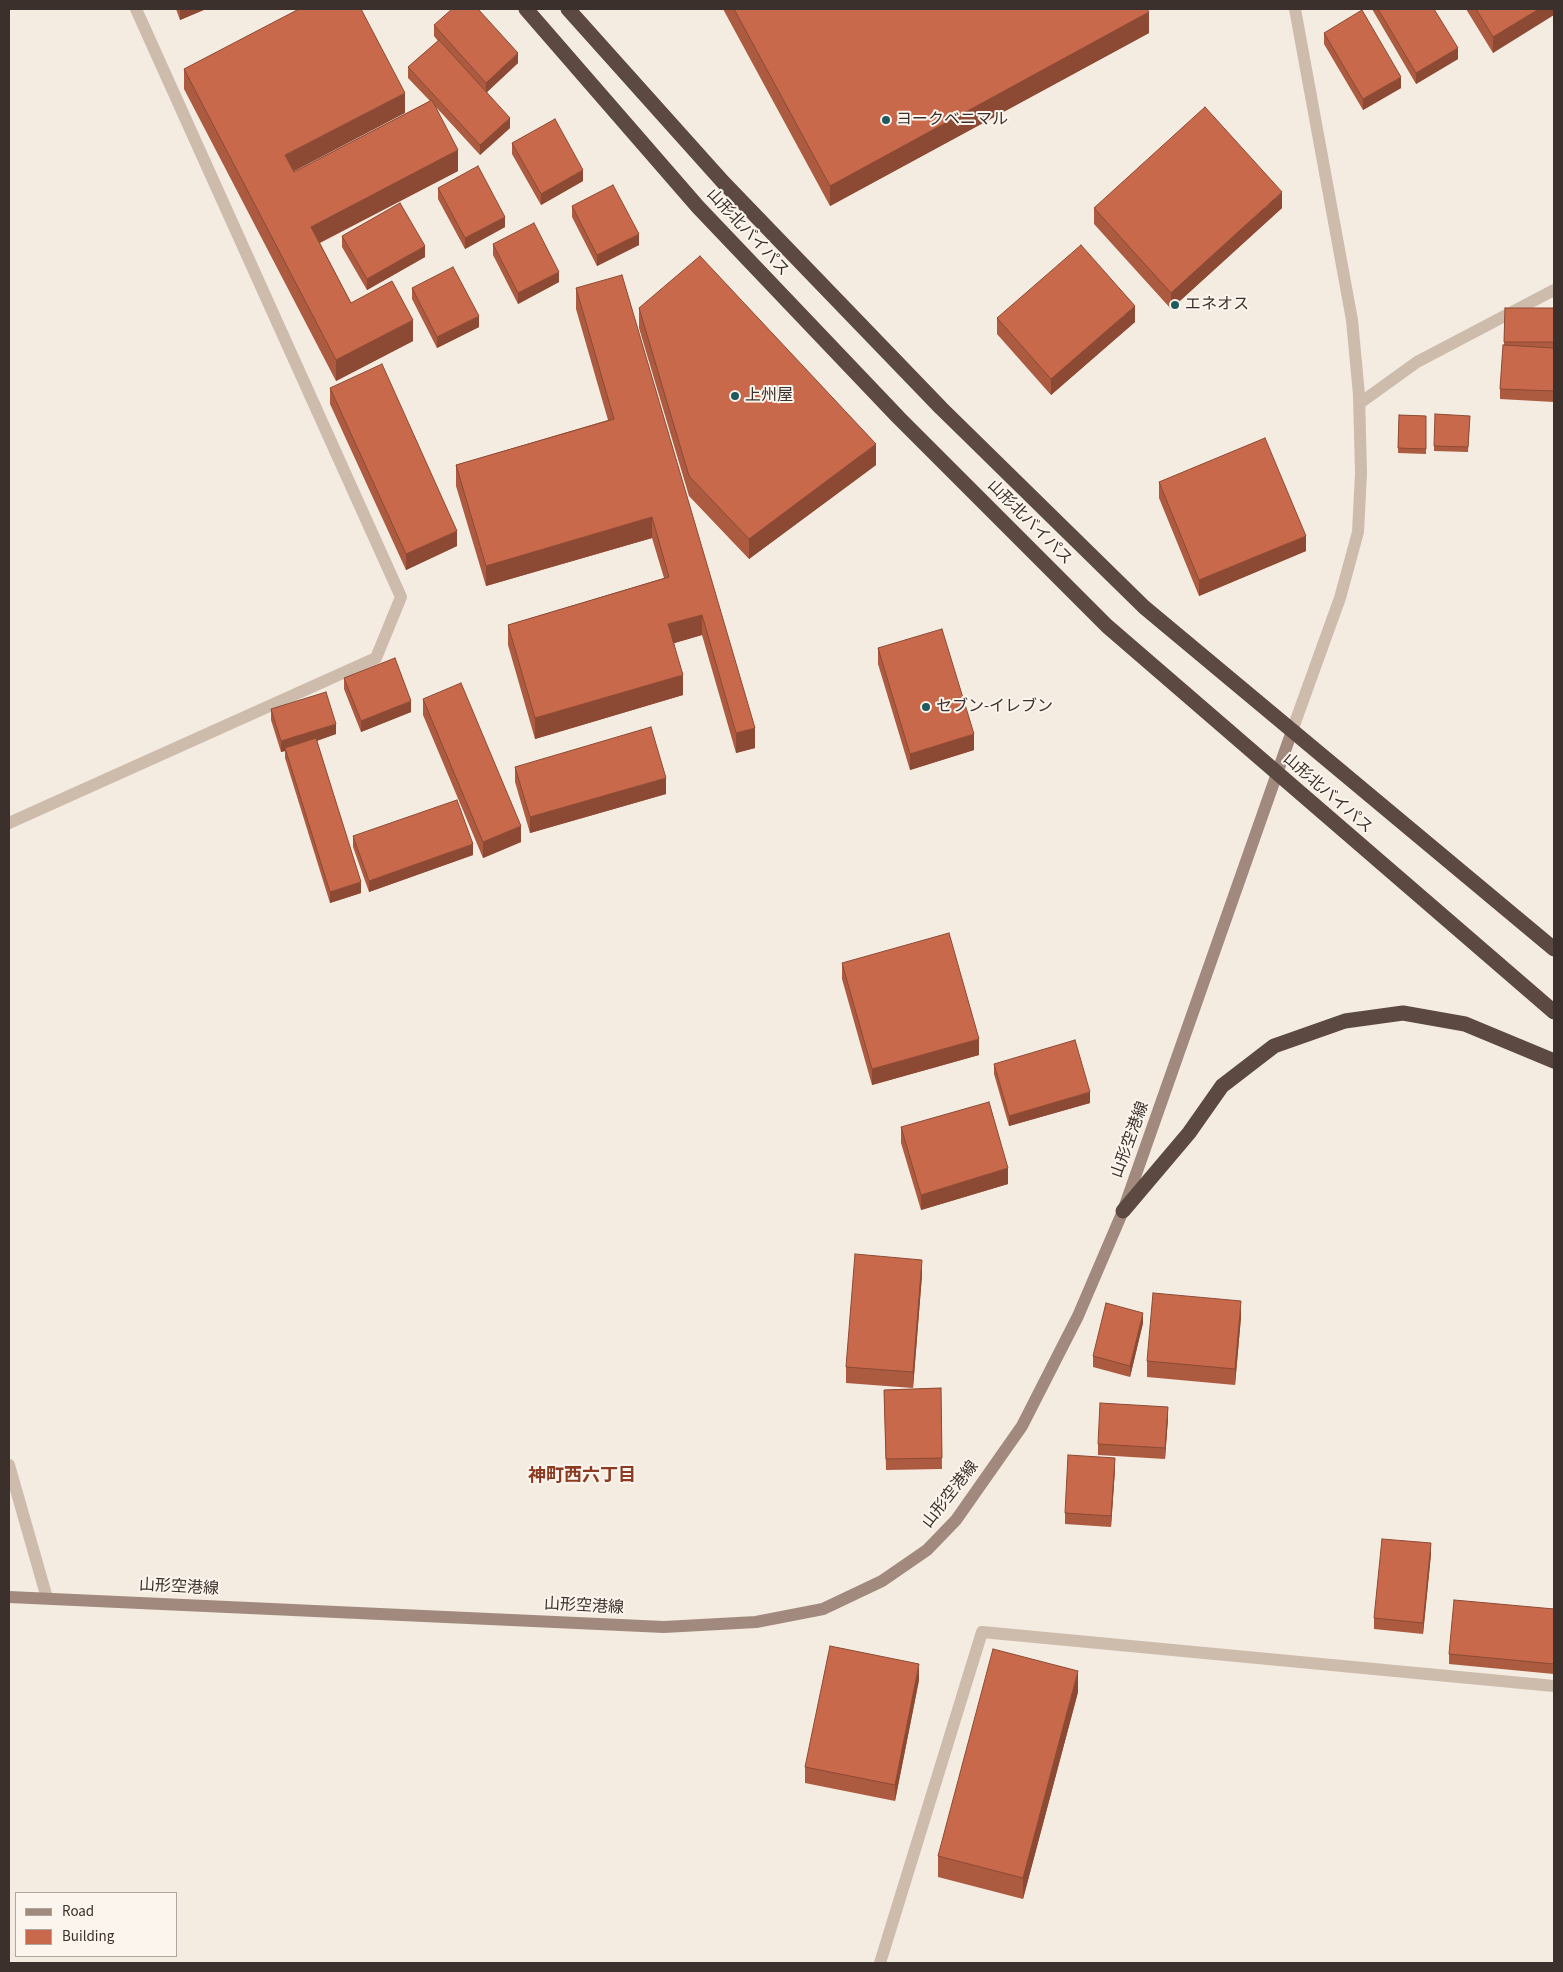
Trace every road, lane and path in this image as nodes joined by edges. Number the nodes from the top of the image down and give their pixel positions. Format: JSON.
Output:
{"nodes":[{"id":1,"x":136,"y":9,"type":"edge"},
{"id":2,"x":526,"y":9,"type":"edge"},
{"id":3,"x":568,"y":9,"type":"edge"},
{"id":4,"x":1296,"y":9,"type":"edge"},
{"id":5,"x":1554,"y":290,"type":"edge"},
{"id":6,"x":1360,"y":403,"type":"junction"},
{"id":7,"x":1292,"y":730,"type":"junction"},
{"id":8,"x":1278,"y":774,"type":"junction"},
{"id":9,"x":9,"y":823,"type":"edge"},
{"id":10,"x":1554,"y":949,"type":"edge"},
{"id":11,"x":1554,"y":1012,"type":"edge"},
{"id":12,"x":1554,"y":1061,"type":"edge"},
{"id":13,"x":1123,"y":1211,"type":"junction"},
{"id":14,"x":9,"y":1465,"type":"edge"},
{"id":15,"x":9,"y":1597,"type":"edge"},
{"id":16,"x":47,"y":1598,"type":"junction"},
{"id":17,"x":1554,"y":1686,"type":"edge"},
{"id":18,"x":880,"y":1963,"type":"edge"}],
"edges":[{"from":1,"to":9,"type":"street"},
{"from":2,"to":8,"type":"highway","name":"山形北バイパス"},
{"from":3,"to":7,"type":"highway","name":"山形北バイパス"},
{"from":4,"to":6,"type":"street"},
{"from":5,"to":6,"type":"street"},
{"from":6,"to":7,"type":"street"},
{"from":7,"to":8,"type":"main road","name":"山形空港線"},
{"from":7,"to":10,"type":"highway","name":"山形北バイパス"},
{"from":8,"to":11,"type":"highway","name":"山形北バイパス"},
{"from":8,"to":13,"type":"main road","name":"山形空港線"},
{"from":12,"to":13,"type":"highway"},
{"from":13,"to":16,"type":"main road","name":"山形空港線"},
{"from":14,"to":16,"type":"street"},
{"from":15,"to":16,"type":"main road","name":"山形空港線"},
{"from":17,"to":18,"type":"street"}]}
